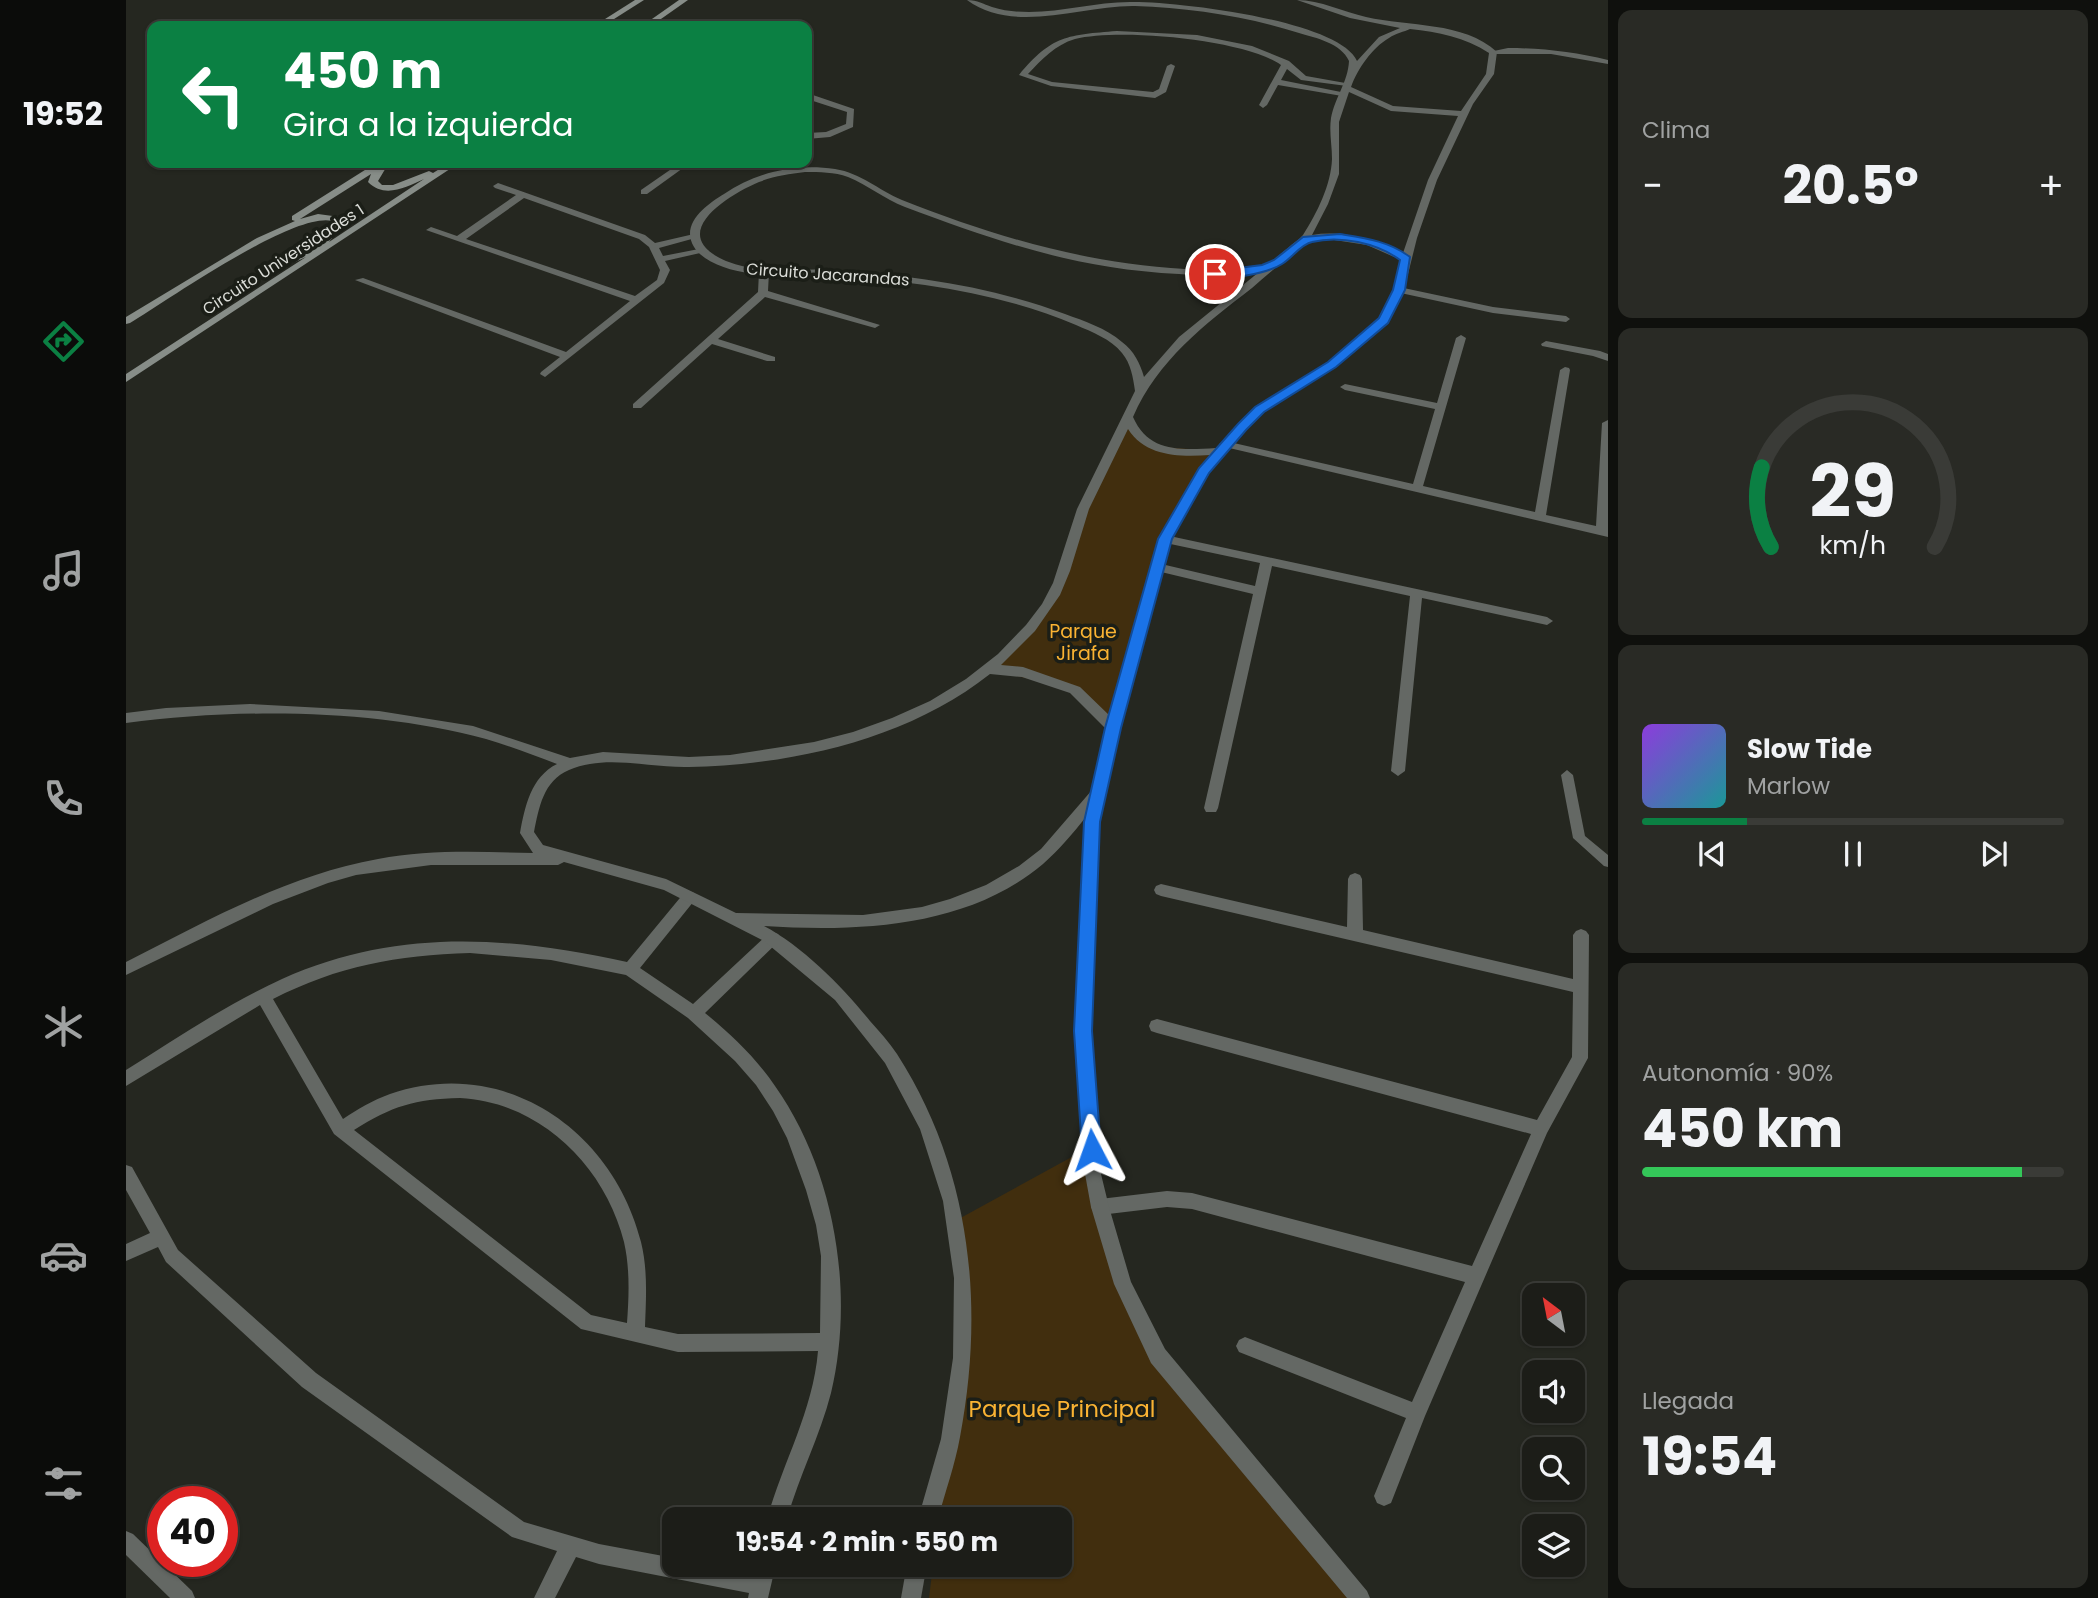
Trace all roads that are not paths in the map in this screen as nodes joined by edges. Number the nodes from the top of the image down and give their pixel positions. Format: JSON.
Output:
{"nodes":[{"id":1,"x":639,"y":0,"type":"edge"},
{"id":2,"x":684,"y":0,"type":"edge"},
{"id":3,"x":971,"y":0,"type":"edge"},
{"id":4,"x":1301,"y":0,"type":"edge"},
{"id":5,"x":606,"y":21,"type":"edge"},
{"id":6,"x":653,"y":21,"type":"edge"},
{"id":7,"x":1425,"y":28,"type":"junction"},
{"id":8,"x":1493,"y":52,"type":"junction"},
{"id":9,"x":1608,"y":60,"type":"edge"},
{"id":10,"x":1286,"y":63,"type":"junction"},
{"id":11,"x":1171,"y":66,"type":"dead end"},
{"id":12,"x":1353,"y":72,"type":"junction"},
{"id":13,"x":1275,"y":82,"type":"junction"},
{"id":14,"x":1345,"y":88,"type":"junction"},
{"id":15,"x":812,"y":98,"type":"edge"},
{"id":16,"x":1263,"y":106,"type":"dead end"},
{"id":17,"x":1464,"y":114,"type":"junction"},
{"id":18,"x":812,"y":136,"type":"edge"},
{"id":19,"x":377,"y":168,"type":"edge"},
{"id":20,"x":381,"y":168,"type":"edge"},
{"id":21,"x":443,"y":168,"type":"edge"},
{"id":22,"x":447,"y":168,"type":"edge"},
{"id":23,"x":678,"y":168,"type":"edge"},
{"id":24,"x":788,"y":168,"type":"edge"},
{"id":25,"x":802,"y":168,"type":"edge"},
{"id":26,"x":498,"y":186,"type":"dead end"},
{"id":27,"x":644,"y":192,"type":"dead end"},
{"id":28,"x":522,"y":195,"type":"junction"},
{"id":29,"x":431,"y":230,"type":"dead end"},
{"id":30,"x":694,"y":237,"type":"junction"},
{"id":31,"x":459,"y":239,"type":"junction"},
{"id":32,"x":1304,"y":241,"type":"junction"},
{"id":33,"x":254,"y":244,"type":"junction"},
{"id":34,"x":653,"y":246,"type":"junction"},
{"id":35,"x":704,"y":251,"type":"junction"},
{"id":36,"x":662,"y":259,"type":"junction"},
{"id":37,"x":1406,"y":259,"type":"junction"},
{"id":38,"x":1278,"y":262,"type":"junction"},
{"id":39,"x":764,"y":272,"type":"junction"},
{"id":40,"x":360,"y":280,"type":"dead end"},
{"id":41,"x":1399,"y":290,"type":"junction"},
{"id":42,"x":763,"y":293,"type":"junction"},
{"id":43,"x":636,"y":300,"type":"junction"},
{"id":44,"x":1566,"y":319,"type":"dead end"},
{"id":45,"x":126,"y":321,"type":"edge"},
{"id":46,"x":875,"y":325,"type":"dead end"},
{"id":47,"x":1461,"y":338,"type":"dead end"},
{"id":48,"x":711,"y":340,"type":"junction"},
{"id":49,"x":1546,"y":344,"type":"dead end"},
{"id":50,"x":568,"y":356,"type":"junction"},
{"id":51,"x":162,"y":357,"type":"junction"},
{"id":52,"x":1608,"y":358,"type":"edge"},
{"id":53,"x":771,"y":359,"type":"dead end"},
{"id":54,"x":1564,"y":370,"type":"dead end"},
{"id":55,"x":545,"y":374,"type":"dead end"},
{"id":56,"x":126,"y":379,"type":"edge"},
{"id":57,"x":1345,"y":387,"type":"dead end"},
{"id":58,"x":1140,"y":392,"type":"junction"},
{"id":59,"x":638,"y":406,"type":"dead end"},
{"id":60,"x":1440,"y":408,"type":"junction"},
{"id":61,"x":1127,"y":416,"type":"junction"},
{"id":62,"x":1608,"y":424,"type":"edge"},
{"id":63,"x":1222,"y":448,"type":"junction"},
{"id":64,"x":1417,"y":489,"type":"junction"},
{"id":65,"x":1540,"y":517,"type":"junction"},
{"id":66,"x":1605,"y":532,"type":"edge"},
{"id":67,"x":1165,"y":539,"type":"junction"},
{"id":68,"x":1267,"y":561,"type":"junction"},
{"id":69,"x":1157,"y":567,"type":"junction"},
{"id":70,"x":1260,"y":591,"type":"junction"},
{"id":71,"x":1416,"y":593,"type":"junction"},
{"id":72,"x":1547,"y":621,"type":"dead end"},
{"id":73,"x":988,"y":668,"type":"junction"},
{"id":74,"x":126,"y":718,"type":"edge"},
{"id":75,"x":1113,"y":728,"type":"junction"},
{"id":76,"x":571,"y":764,"type":"junction"},
{"id":77,"x":1398,"y":771,"type":"dead end"},
{"id":78,"x":1567,"y":775,"type":"dead end"},
{"id":79,"x":1099,"y":791,"type":"junction"},
{"id":80,"x":1210,"y":808,"type":"dead end"},
{"id":81,"x":575,"y":859,"type":"junction"},
{"id":82,"x":1608,"y":862,"type":"edge"},
{"id":83,"x":1355,"y":879,"type":"dead end"},
{"id":84,"x":1161,"y":890,"type":"dead end"},
{"id":85,"x":689,"y":897,"type":"junction"},
{"id":86,"x":732,"y":918,"type":"junction"},
{"id":87,"x":1355,"y":935,"type":"junction"},
{"id":88,"x":1581,"y":935,"type":"dead end"},
{"id":89,"x":773,"y":938,"type":"junction"},
{"id":90,"x":126,"y":969,"type":"edge"},
{"id":91,"x":630,"y":970,"type":"junction"},
{"id":92,"x":1581,"y":987,"type":"junction"},
{"id":93,"x":263,"y":996,"type":"junction"},
{"id":94,"x":694,"y":1013,"type":"junction"},
{"id":95,"x":1157,"y":1026,"type":"dead end"},
{"id":96,"x":126,"y":1079,"type":"edge"},
{"id":97,"x":340,"y":1129,"type":"junction"},
{"id":98,"x":1541,"y":1129,"type":"junction"},
{"id":99,"x":126,"y":1173,"type":"edge"},
{"id":100,"x":1100,"y":1207,"type":"junction"},
{"id":101,"x":161,"y":1237,"type":"junction"},
{"id":102,"x":126,"y":1253,"type":"edge"},
{"id":103,"x":1477,"y":1276,"type":"junction"},
{"id":104,"x":636,"y":1334,"type":"junction"},
{"id":105,"x":827,"y":1342,"type":"junction"},
{"id":106,"x":1245,"y":1346,"type":"dead end"},
{"id":107,"x":1417,"y":1413,"type":"junction"},
{"id":108,"x":1384,"y":1496,"type":"dead end"},
{"id":109,"x":780,"y":1507,"type":"edge"},
{"id":110,"x":932,"y":1507,"type":"edge"},
{"id":111,"x":126,"y":1541,"type":"edge"},
{"id":112,"x":571,"y":1545,"type":"junction"},
{"id":113,"x":915,"y":1577,"type":"edge"},
{"id":114,"x":760,"y":1592,"type":"edge"},
{"id":115,"x":185,"y":1598,"type":"edge"},
{"id":116,"x":544,"y":1598,"type":"edge"},
{"id":117,"x":911,"y":1598,"type":"edge"},
{"id":118,"x":1360,"y":1598,"type":"edge"}],
"edges":[{"from":1,"to":5,"type":"main road"},
{"from":2,"to":6,"type":"main road"},
{"from":3,"to":12,"type":"street"},
{"from":4,"to":7,"type":"street"},
{"from":7,"to":8,"type":"street"},
{"from":7,"to":12,"type":"street"},
{"from":8,"to":9,"type":"street"},
{"from":8,"to":17,"type":"street"},
{"from":10,"to":11,"type":"street"},
{"from":10,"to":13,"type":"street"},
{"from":10,"to":14,"type":"street"},
{"from":12,"to":14,"type":"street"},
{"from":13,"to":14,"type":"street"},
{"from":13,"to":16,"type":"street"},
{"from":14,"to":17,"type":"street"},
{"from":14,"to":32,"type":"street"},
{"from":15,"to":18,"type":"street"},
{"from":17,"to":37,"type":"street"},
{"from":19,"to":33,"type":"main road","name":"Circuito Universidades 1"},
{"from":20,"to":21,"type":"main road"},
{"from":22,"to":51,"type":"main road","name":"Circuito Universidades 1"},
{"from":23,"to":27,"type":"street"},
{"from":24,"to":30,"type":"street"},
{"from":25,"to":38,"type":"street"},
{"from":26,"to":28,"type":"street"},
{"from":28,"to":31,"type":"street"},
{"from":28,"to":34,"type":"street"},
{"from":29,"to":31,"type":"street"},
{"from":30,"to":34,"type":"street"},
{"from":30,"to":35,"type":"street","name":"Circuito Jacarandas"},
{"from":31,"to":43,"type":"street"},
{"from":32,"to":37,"type":"street"},
{"from":32,"to":38,"type":"street"},
{"from":33,"to":45,"type":"main road","name":"Circuito Universidades 1"},
{"from":33,"to":51,"type":"main road"},
{"from":34,"to":36,"type":"street"},
{"from":35,"to":36,"type":"street"},
{"from":35,"to":39,"type":"street","name":"Circuito Jacarandas"},
{"from":36,"to":43,"type":"street"},
{"from":37,"to":41,"type":"street"},
{"from":38,"to":58,"type":"street"},
{"from":39,"to":42,"type":"street"},
{"from":39,"to":58,"type":"street","name":"Circuito Jacarandas"},
{"from":40,"to":50,"type":"street"},
{"from":41,"to":44,"type":"lane"},
{"from":41,"to":63,"type":"street"},
{"from":42,"to":46,"type":"street"},
{"from":42,"to":48,"type":"street"},
{"from":43,"to":50,"type":"street"},
{"from":47,"to":60,"type":"street"},
{"from":48,"to":53,"type":"street"},
{"from":48,"to":59,"type":"street"},
{"from":49,"to":52,"type":"street"},
{"from":50,"to":55,"type":"street"},
{"from":51,"to":56,"type":"main road","name":"Circuito Universidades 1"},
{"from":54,"to":65,"type":"street"},
{"from":57,"to":60,"type":"street"},
{"from":58,"to":61,"type":"street"},
{"from":60,"to":64,"type":"street"},
{"from":61,"to":63,"type":"street"},
{"from":61,"to":73,"type":"street"},
{"from":62,"to":66,"type":"street"},
{"from":63,"to":64,"type":"street"},
{"from":63,"to":67,"type":"street"},
{"from":64,"to":65,"type":"street"},
{"from":65,"to":66,"type":"street"},
{"from":67,"to":68,"type":"street"},
{"from":67,"to":69,"type":"street"},
{"from":68,"to":70,"type":"street"},
{"from":68,"to":71,"type":"street"},
{"from":69,"to":70,"type":"street"},
{"from":69,"to":75,"type":"street"},
{"from":70,"to":80,"type":"street"},
{"from":71,"to":72,"type":"street"},
{"from":71,"to":77,"type":"street"},
{"from":73,"to":75,"type":"street"},
{"from":73,"to":76,"type":"street"},
{"from":74,"to":76,"type":"street"},
{"from":75,"to":79,"type":"street"},
{"from":76,"to":81,"type":"street"},
{"from":78,"to":82,"type":"lane"},
{"from":79,"to":86,"type":"street"},
{"from":79,"to":100,"type":"street"},
{"from":81,"to":85,"type":"street"},
{"from":81,"to":90,"type":"street"},
{"from":83,"to":87,"type":"street"},
{"from":84,"to":87,"type":"street"},
{"from":85,"to":86,"type":"street"},
{"from":85,"to":91,"type":"street"},
{"from":86,"to":89,"type":"street"},
{"from":87,"to":92,"type":"street"},
{"from":88,"to":92,"type":"street"},
{"from":89,"to":94,"type":"street"},
{"from":89,"to":110,"type":"street"},
{"from":91,"to":93,"type":"street"},
{"from":91,"to":94,"type":"street"},
{"from":92,"to":98,"type":"street"},
{"from":93,"to":96,"type":"street"},
{"from":93,"to":97,"type":"street"},
{"from":94,"to":105,"type":"street"},
{"from":95,"to":98,"type":"street"},
{"from":97,"to":104,"type":"street"},
{"from":97,"to":104,"type":"street"},
{"from":98,"to":103,"type":"street"},
{"from":99,"to":101,"type":"street"},
{"from":100,"to":103,"type":"street"},
{"from":100,"to":118,"type":"street"},
{"from":101,"to":102,"type":"street"},
{"from":101,"to":112,"type":"street"},
{"from":103,"to":107,"type":"street"},
{"from":104,"to":105,"type":"street"},
{"from":105,"to":109,"type":"street"},
{"from":106,"to":107,"type":"street"},
{"from":107,"to":108,"type":"street"},
{"from":111,"to":115,"type":"street"},
{"from":112,"to":114,"type":"street"},
{"from":112,"to":116,"type":"street"},
{"from":113,"to":117,"type":"street"}]}
